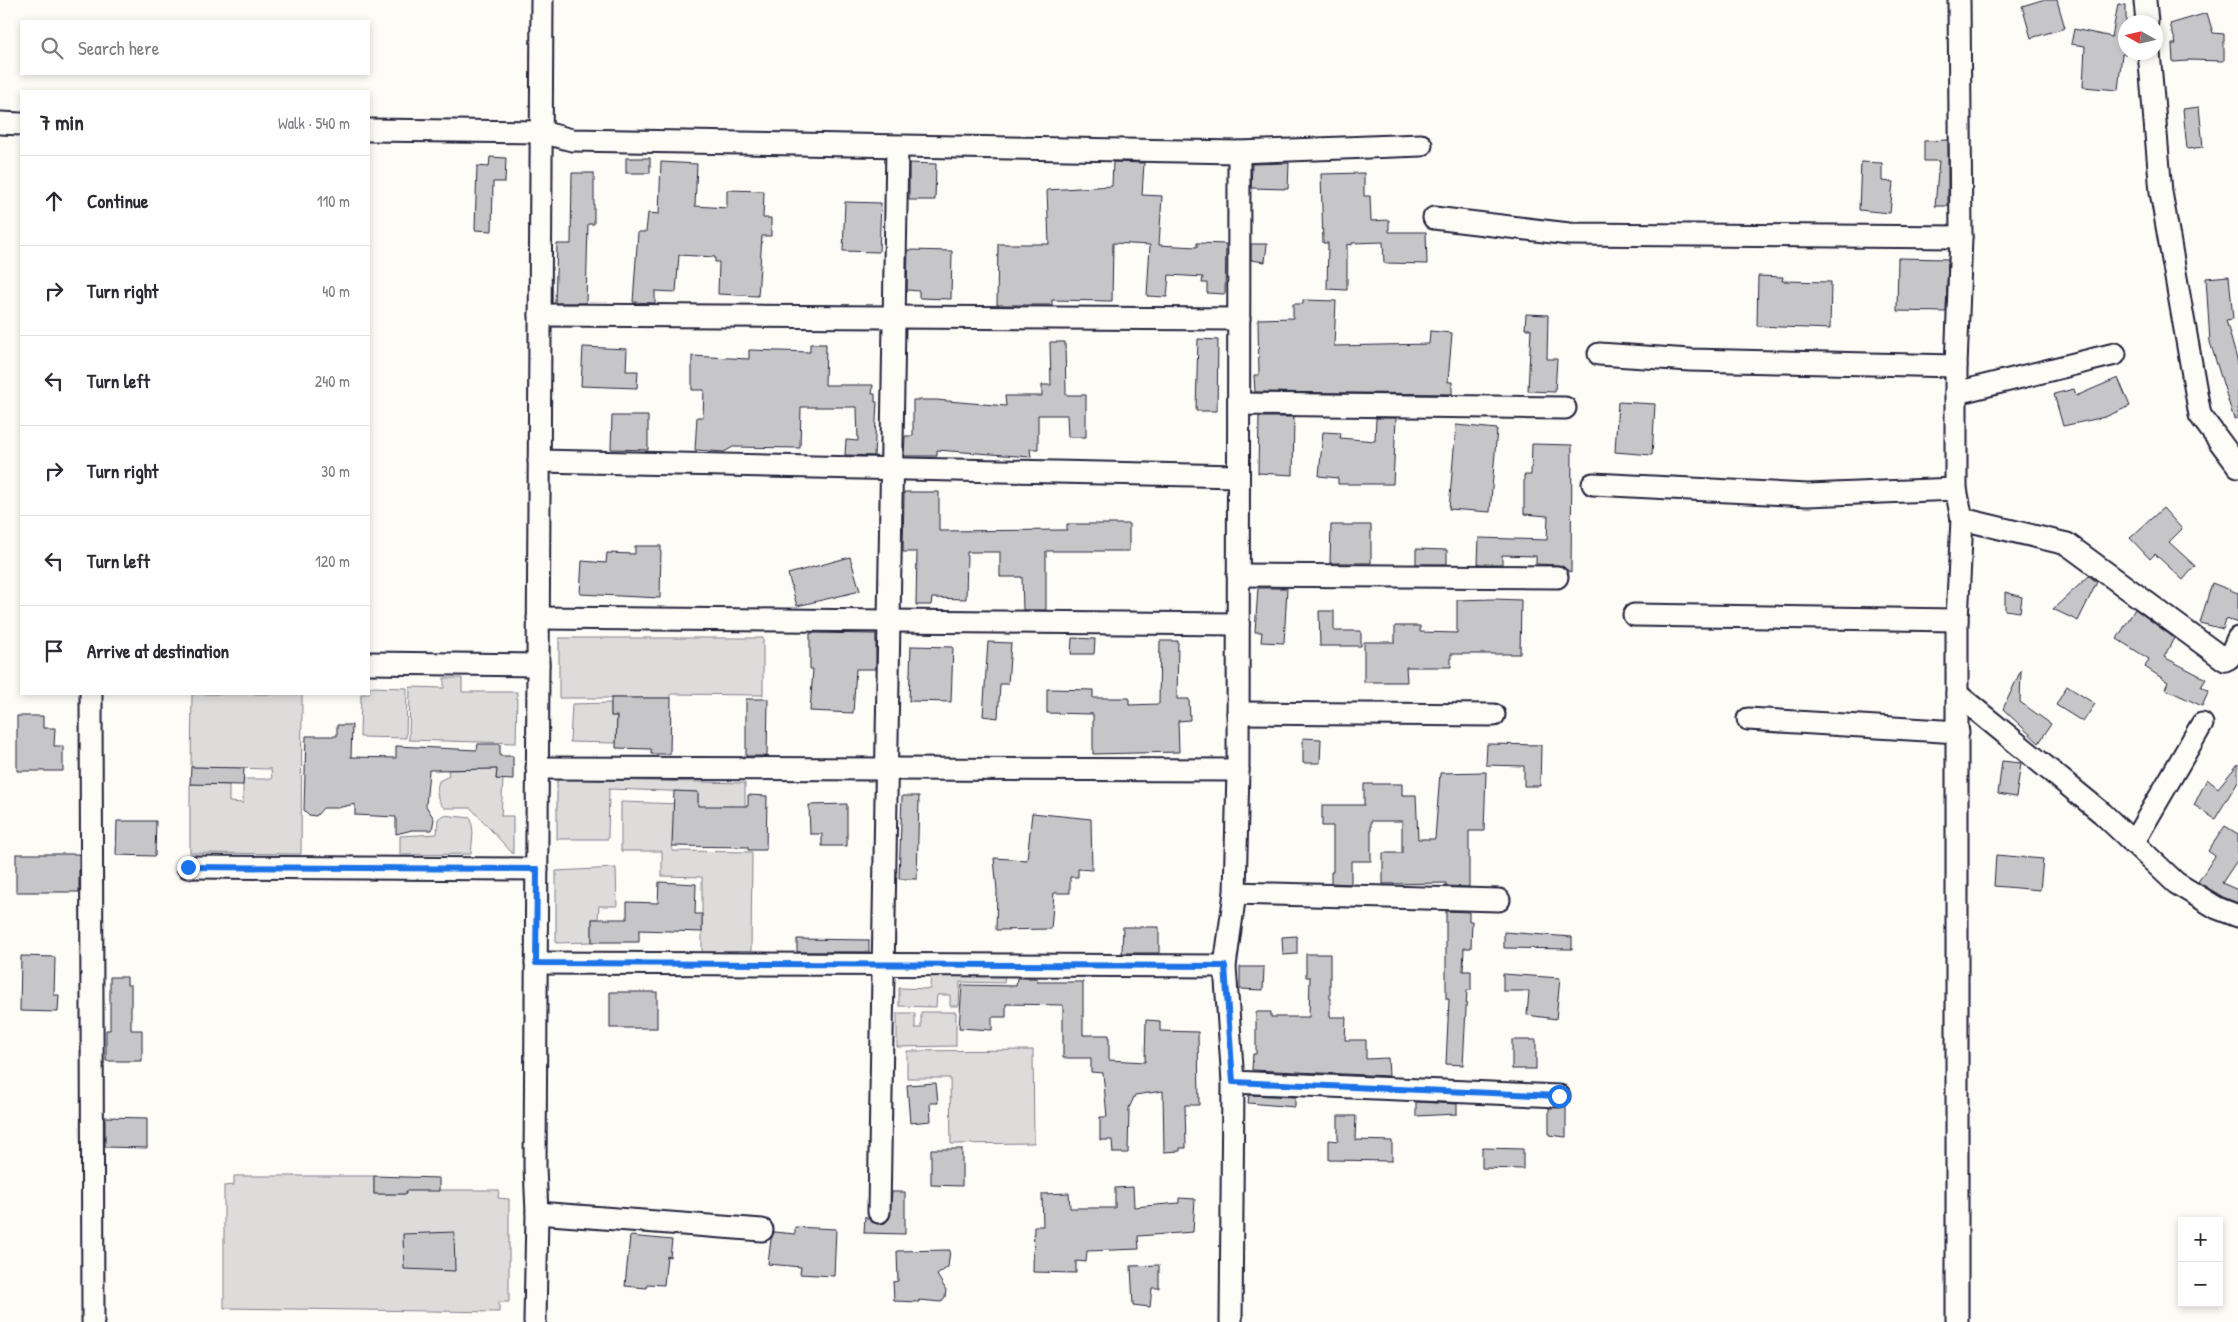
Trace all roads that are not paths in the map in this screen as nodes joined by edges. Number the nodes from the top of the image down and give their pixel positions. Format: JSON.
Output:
{"nodes":[{"id":1,"x":542,"y":0,"type":"edge"},
{"id":2,"x":1959,"y":0,"type":"edge"},
{"id":3,"x":2145,"y":0,"type":"edge"},
{"id":4,"x":2146,"y":15,"type":"edge"},
{"id":5,"x":2151,"y":60,"type":"edge"},
{"id":6,"x":0,"y":123,"type":"edge"},
{"id":7,"x":20,"y":124,"type":"edge"},
{"id":8,"x":370,"y":130,"type":"edge"},
{"id":9,"x":541,"y":132,"type":"junction"},
{"id":10,"x":1421,"y":145,"type":"dead end"},
{"id":11,"x":897,"y":147,"type":"junction"},
{"id":12,"x":1239,"y":152,"type":"junction"},
{"id":13,"x":1434,"y":218,"type":"dead end"},
{"id":14,"x":1961,"y":237,"type":"junction"},
{"id":15,"x":540,"y":314,"type":"junction"},
{"id":16,"x":894,"y":317,"type":"junction"},
{"id":17,"x":1239,"y":319,"type":"junction"},
{"id":18,"x":1599,"y":354,"type":"dead end"},
{"id":19,"x":2115,"y":354,"type":"dead end"},
{"id":20,"x":1956,"y":366,"type":"junction"},
{"id":21,"x":1956,"y":393,"type":"junction"},
{"id":22,"x":1239,"y":404,"type":"junction"},
{"id":23,"x":1565,"y":408,"type":"dead end"},
{"id":24,"x":539,"y":461,"type":"junction"},
{"id":25,"x":2238,"y":466,"type":"edge"},
{"id":26,"x":891,"y":468,"type":"junction"},
{"id":27,"x":1238,"y":476,"type":"junction"},
{"id":28,"x":1593,"y":484,"type":"dead end"},
{"id":29,"x":1956,"y":489,"type":"junction"},
{"id":30,"x":1962,"y":519,"type":"junction"},
{"id":31,"x":1238,"y":576,"type":"junction"},
{"id":32,"x":1557,"y":577,"type":"dead end"},
{"id":33,"x":1634,"y":615,"type":"dead end"},
{"id":34,"x":538,"y":618,"type":"junction"},
{"id":35,"x":1958,"y":620,"type":"junction"},
{"id":36,"x":889,"y":621,"type":"junction"},
{"id":37,"x":1238,"y":624,"type":"junction"},
{"id":38,"x":2238,"y":638,"type":"edge"},
{"id":39,"x":370,"y":663,"type":"edge"},
{"id":40,"x":538,"y":665,"type":"junction"},
{"id":41,"x":1957,"y":694,"type":"junction"},
{"id":42,"x":91,"y":695,"type":"edge"},
{"id":43,"x":1238,"y":713,"type":"junction"},
{"id":44,"x":1494,"y":715,"type":"dead end"},
{"id":45,"x":1748,"y":719,"type":"dead end"},
{"id":46,"x":2202,"y":724,"type":"dead end"},
{"id":47,"x":1958,"y":732,"type":"junction"},
{"id":48,"x":537,"y":768,"type":"junction"},
{"id":49,"x":886,"y":769,"type":"junction"},
{"id":50,"x":1238,"y":770,"type":"junction"},
{"id":51,"x":2133,"y":843,"type":"junction"},
{"id":52,"x":188,"y":867,"type":"dead end"},
{"id":53,"x":537,"y":869,"type":"junction"},
{"id":54,"x":1235,"y":893,"type":"junction"},
{"id":55,"x":1500,"y":900,"type":"dead end"},
{"id":56,"x":2238,"y":916,"type":"edge"},
{"id":57,"x":536,"y":963,"type":"junction"},
{"id":58,"x":883,"y":965,"type":"junction"},
{"id":59,"x":1225,"y":966,"type":"junction"},
{"id":60,"x":1233,"y":1082,"type":"junction"},
{"id":61,"x":1559,"y":1096,"type":"dead end"},
{"id":62,"x":879,"y":1212,"type":"dead end"},
{"id":63,"x":538,"y":1213,"type":"junction"},
{"id":64,"x":762,"y":1230,"type":"dead end"},
{"id":65,"x":93,"y":1322,"type":"edge"},
{"id":66,"x":535,"y":1322,"type":"edge"},
{"id":67,"x":1231,"y":1322,"type":"edge"},
{"id":68,"x":1957,"y":1322,"type":"edge"}],
"edges":[{"from":1,"to":9,"type":"street"},
{"from":2,"to":14,"type":"street"},
{"from":3,"to":4,"type":"street"},
{"from":5,"to":25,"type":"street"},
{"from":6,"to":7,"type":"street"},
{"from":8,"to":9,"type":"street"},
{"from":9,"to":11,"type":"street"},
{"from":9,"to":15,"type":"street"},
{"from":10,"to":12,"type":"street"},
{"from":11,"to":12,"type":"street"},
{"from":11,"to":16,"type":"street"},
{"from":12,"to":17,"type":"street"},
{"from":13,"to":14,"type":"street"},
{"from":14,"to":20,"type":"street"},
{"from":15,"to":16,"type":"street"},
{"from":15,"to":24,"type":"street"},
{"from":16,"to":17,"type":"street"},
{"from":16,"to":26,"type":"street"},
{"from":17,"to":22,"type":"street"},
{"from":18,"to":20,"type":"street"},
{"from":19,"to":21,"type":"street"},
{"from":20,"to":21,"type":"street"},
{"from":21,"to":29,"type":"street"},
{"from":22,"to":23,"type":"street"},
{"from":22,"to":27,"type":"street"},
{"from":24,"to":26,"type":"street"},
{"from":24,"to":34,"type":"street"},
{"from":26,"to":27,"type":"street"},
{"from":26,"to":36,"type":"street"},
{"from":27,"to":31,"type":"street"},
{"from":28,"to":29,"type":"street"},
{"from":29,"to":30,"type":"street"},
{"from":30,"to":35,"type":"street"},
{"from":30,"to":38,"type":"street"},
{"from":31,"to":32,"type":"street"},
{"from":31,"to":37,"type":"street"},
{"from":33,"to":35,"type":"street"},
{"from":34,"to":36,"type":"street"},
{"from":34,"to":40,"type":"street"},
{"from":35,"to":41,"type":"street"},
{"from":36,"to":37,"type":"street"},
{"from":36,"to":49,"type":"street"},
{"from":37,"to":43,"type":"street"},
{"from":39,"to":40,"type":"street"},
{"from":40,"to":48,"type":"street"},
{"from":41,"to":47,"type":"street"},
{"from":41,"to":51,"type":"street"},
{"from":42,"to":65,"type":"street"},
{"from":43,"to":44,"type":"street"},
{"from":43,"to":50,"type":"street"},
{"from":45,"to":47,"type":"street"},
{"from":46,"to":51,"type":"street"},
{"from":47,"to":68,"type":"street"},
{"from":48,"to":49,"type":"street"},
{"from":48,"to":53,"type":"street"},
{"from":49,"to":50,"type":"street"},
{"from":49,"to":58,"type":"street"},
{"from":50,"to":54,"type":"street"},
{"from":51,"to":56,"type":"street"},
{"from":52,"to":53,"type":"street"},
{"from":53,"to":57,"type":"street"},
{"from":54,"to":55,"type":"street"},
{"from":54,"to":59,"type":"street"},
{"from":57,"to":58,"type":"street"},
{"from":57,"to":63,"type":"street"},
{"from":58,"to":59,"type":"street"},
{"from":58,"to":62,"type":"street"},
{"from":59,"to":60,"type":"street"},
{"from":60,"to":61,"type":"street"},
{"from":60,"to":67,"type":"street"},
{"from":63,"to":64,"type":"street"},
{"from":63,"to":66,"type":"street"}]}
